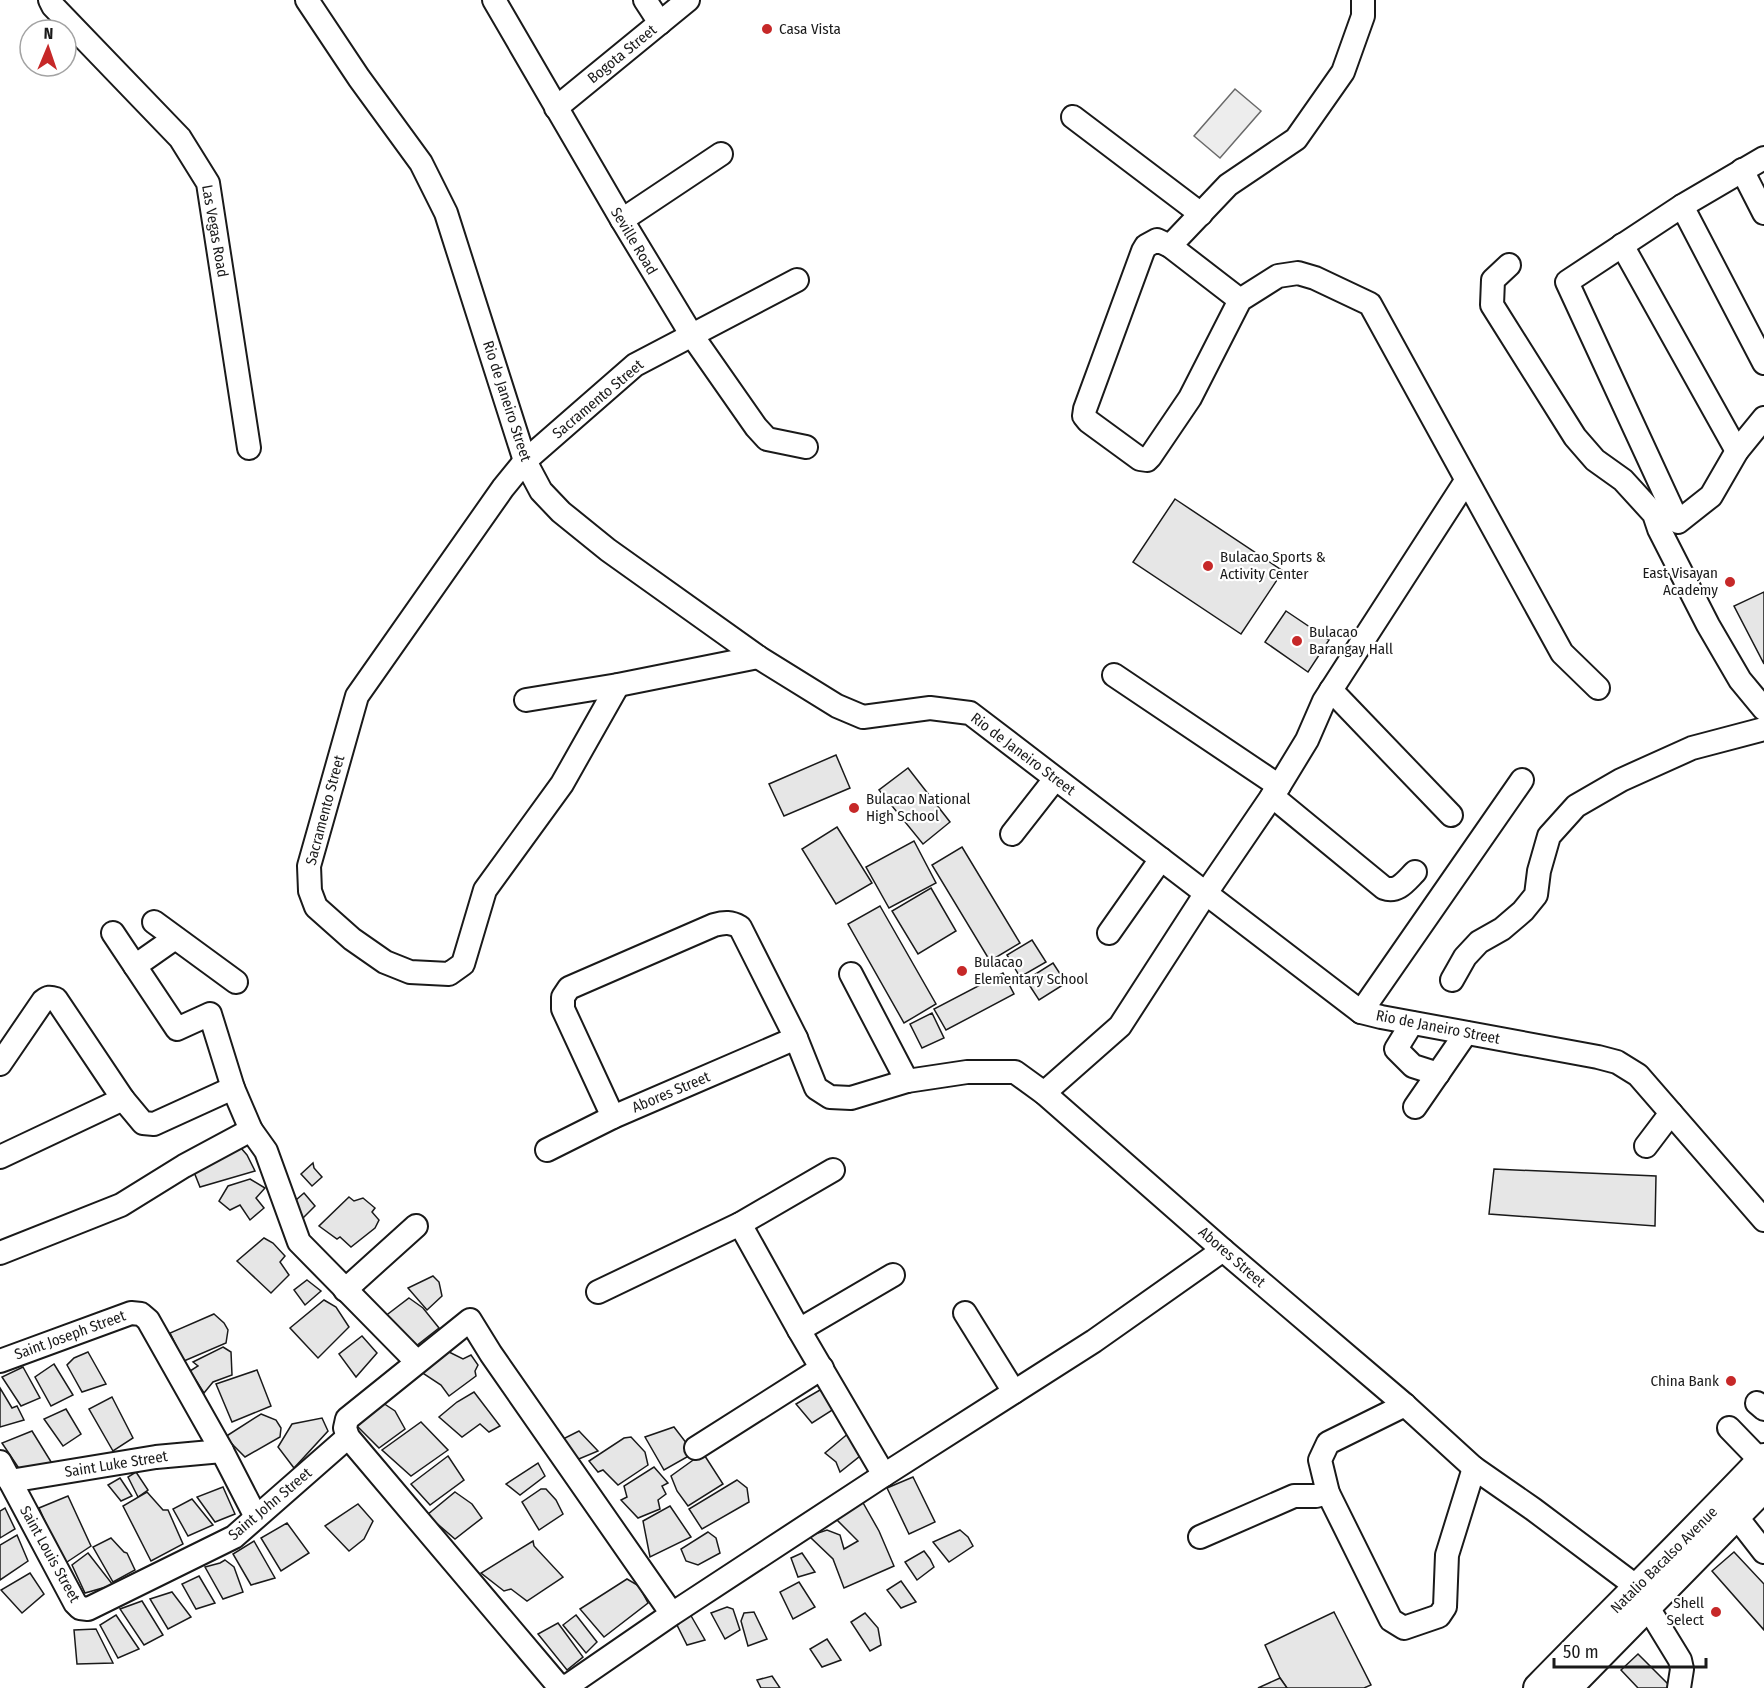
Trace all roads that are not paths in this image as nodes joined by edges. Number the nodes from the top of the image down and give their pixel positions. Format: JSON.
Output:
{"nodes":[{"id":1,"x":50,"y":0,"type":"edge"},
{"id":2,"x":307,"y":0,"type":"edge"},
{"id":3,"x":494,"y":0,"type":"edge"},
{"id":4,"x":645,"y":0,"type":"edge"},
{"id":5,"x":688,"y":0,"type":"edge"},
{"id":6,"x":1364,"y":0,"type":"edge"},
{"id":7,"x":660,"y":23,"type":"junction"},
{"id":8,"x":556,"y":108,"type":"junction"},
{"id":9,"x":1073,"y":117,"type":"dead end"},
{"id":10,"x":721,"y":154,"type":"dead end"},
{"id":11,"x":1764,"y":158,"type":"edge"},
{"id":12,"x":1742,"y":170,"type":"junction"},
{"id":13,"x":1682,"y":206,"type":"junction"},
{"id":14,"x":1764,"y":213,"type":"edge"},
{"id":15,"x":1201,"y":214,"type":"junction"},
{"id":16,"x":622,"y":220,"type":"junction"},
{"id":17,"x":1622,"y":245,"type":"junction"},
{"id":18,"x":1170,"y":246,"type":"junction"},
{"id":19,"x":1509,"y":265,"type":"dead end"},
{"id":20,"x":797,"y":280,"type":"dead end"},
{"id":21,"x":1240,"y":300,"type":"junction"},
{"id":22,"x":691,"y":334,"type":"junction"},
{"id":23,"x":1764,"y":363,"type":"edge"},
{"id":24,"x":1764,"y":418,"type":"edge"},
{"id":25,"x":806,"y":447,"type":"dead end"},
{"id":26,"x":249,"y":448,"type":"dead end"},
{"id":27,"x":1737,"y":451,"type":"junction"},
{"id":28,"x":525,"y":461,"type":"junction"},
{"id":29,"x":1466,"y":481,"type":"junction"},
{"id":30,"x":758,"y":657,"type":"junction"},
{"id":31,"x":1114,"y":675,"type":"dead end"},
{"id":32,"x":618,"y":685,"type":"junction"},
{"id":33,"x":1598,"y":688,"type":"dead end"},
{"id":34,"x":1331,"y":690,"type":"junction"},
{"id":35,"x":526,"y":700,"type":"dead end"},
{"id":36,"x":1764,"y":708,"type":"edge"},
{"id":37,"x":1764,"y":729,"type":"edge"},
{"id":38,"x":1056,"y":779,"type":"junction"},
{"id":39,"x":1522,"y":780,"type":"dead end"},
{"id":40,"x":1275,"y":791,"type":"junction"},
{"id":41,"x":1451,"y":815,"type":"dead end"},
{"id":42,"x":1012,"y":834,"type":"dead end"},
{"id":43,"x":1161,"y":859,"type":"junction"},
{"id":44,"x":1415,"y":872,"type":"dead end"},
{"id":45,"x":1206,"y":893,"type":"junction"},
{"id":46,"x":153,"y":922,"type":"dead end"},
{"id":47,"x":113,"y":933,"type":"dead end"},
{"id":48,"x":1109,"y":933,"type":"dead end"},
{"id":49,"x":175,"y":938,"type":"junction"},
{"id":50,"x":135,"y":966,"type":"junction"},
{"id":51,"x":851,"y":974,"type":"dead end"},
{"id":52,"x":1452,"y":980,"type":"dead end"},
{"id":53,"x":236,"y":982,"type":"dead end"},
{"id":54,"x":1361,"y":1012,"type":"junction"},
{"id":55,"x":1412,"y":1023,"type":"junction"},
{"id":56,"x":1466,"y":1033,"type":"junction"},
{"id":57,"x":796,"y":1038,"type":"junction"},
{"id":58,"x":0,"y":1064,"type":"edge"},
{"id":59,"x":1438,"y":1074,"type":"junction"},
{"id":60,"x":907,"y":1081,"type":"junction"},
{"id":61,"x":233,"y":1088,"type":"junction"},
{"id":62,"x":1044,"y":1093,"type":"junction"},
{"id":63,"x":123,"y":1099,"type":"junction"},
{"id":64,"x":1415,"y":1107,"type":"dead end"},
{"id":65,"x":1671,"y":1113,"type":"junction"},
{"id":66,"x":613,"y":1117,"type":"junction"},
{"id":67,"x":251,"y":1130,"type":"junction"},
{"id":68,"x":1646,"y":1146,"type":"dead end"},
{"id":69,"x":547,"y":1150,"type":"dead end"},
{"id":70,"x":0,"y":1157,"type":"edge"},
{"id":71,"x":833,"y":1170,"type":"dead end"},
{"id":72,"x":1764,"y":1220,"type":"edge"},
{"id":73,"x":740,"y":1224,"type":"junction"},
{"id":74,"x":416,"y":1227,"type":"dead end"},
{"id":75,"x":1223,"y":1250,"type":"junction"},
{"id":76,"x":0,"y":1253,"type":"edge"},
{"id":77,"x":893,"y":1275,"type":"dead end"},
{"id":78,"x":345,"y":1290,"type":"junction"},
{"id":79,"x":598,"y":1292,"type":"dead end"},
{"id":80,"x":965,"y":1313,"type":"dead end"},
{"id":81,"x":799,"y":1330,"type":"junction"},
{"id":82,"x":0,"y":1361,"type":"edge"},
{"id":83,"x":416,"y":1361,"type":"junction"},
{"id":84,"x":822,"y":1368,"type":"junction"},
{"id":85,"x":1014,"y":1392,"type":"junction"},
{"id":86,"x":1405,"y":1405,"type":"junction"},
{"id":87,"x":1729,"y":1428,"type":"dead end"},
{"id":88,"x":348,"y":1437,"type":"junction"},
{"id":89,"x":696,"y":1448,"type":"dead end"},
{"id":90,"x":222,"y":1451,"type":"junction"},
{"id":91,"x":1474,"y":1468,"type":"junction"},
{"id":92,"x":1763,"y":1469,"type":"edge"},
{"id":93,"x":5,"y":1472,"type":"edge"},
{"id":94,"x":884,"y":1475,"type":"junction"},
{"id":95,"x":1328,"y":1493,"type":"junction"},
{"id":96,"x":1736,"y":1516,"type":"junction"},
{"id":97,"x":256,"y":1517,"type":"junction"},
{"id":98,"x":1200,"y":1537,"type":"dead end"},
{"id":99,"x":1764,"y":1552,"type":"edge"},
{"id":100,"x":1646,"y":1598,"type":"junction"},
{"id":101,"x":88,"y":1609,"type":"joint"},
{"id":102,"x":672,"y":1614,"type":"junction"},
{"id":103,"x":1577,"y":1685,"type":"edge"},
{"id":104,"x":1538,"y":1688,"type":"edge"},
{"id":105,"x":1679,"y":1688,"type":"edge"}],
"edges":[{"from":1,"to":26,"type":"street","name":"Las Vegas Road"},
{"from":2,"to":28,"type":"street","name":"Rio de Janeiro Street"},
{"from":3,"to":8,"type":"street","name":"Seville Road"},
{"from":4,"to":7,"type":"street"},
{"from":5,"to":7,"type":"street","name":"Bogota Street"},
{"from":6,"to":15,"type":"street"},
{"from":7,"to":8,"type":"street","name":"Bogota Street"},
{"from":8,"to":16,"type":"street","name":"Seville Road"},
{"from":9,"to":15,"type":"street"},
{"from":10,"to":16,"type":"street"},
{"from":11,"to":12,"type":"street"},
{"from":12,"to":13,"type":"street"},
{"from":12,"to":14,"type":"street"},
{"from":13,"to":17,"type":"street"},
{"from":13,"to":23,"type":"street"},
{"from":15,"to":18,"type":"street"},
{"from":16,"to":22,"type":"street","name":"Seville Road"},
{"from":17,"to":27,"type":"street"},
{"from":17,"to":27,"type":"street"},
{"from":18,"to":21,"type":"street"},
{"from":18,"to":21,"type":"street"},
{"from":19,"to":36,"type":"street"},
{"from":20,"to":22,"type":"street","name":"Sacramento Street"},
{"from":21,"to":29,"type":"street"},
{"from":22,"to":25,"type":"street","name":"Seville Road"},
{"from":22,"to":28,"type":"street","name":"Sacramento Street"},
{"from":24,"to":27,"type":"street"},
{"from":28,"to":30,"type":"street","name":"Rio de Janeiro Street"},
{"from":28,"to":32,"type":"street","name":"Sacramento Street"},
{"from":29,"to":33,"type":"street"},
{"from":29,"to":34,"type":"street"},
{"from":30,"to":32,"type":"street"},
{"from":30,"to":38,"type":"street","name":"Rio de Janeiro Street"},
{"from":31,"to":40,"type":"street"},
{"from":32,"to":35,"type":"street"},
{"from":34,"to":40,"type":"street"},
{"from":34,"to":41,"type":"street"},
{"from":37,"to":52,"type":"street"},
{"from":38,"to":42,"type":"street"},
{"from":38,"to":43,"type":"street","name":"Rio de Janeiro Street"},
{"from":39,"to":54,"type":"street"},
{"from":40,"to":44,"type":"street"},
{"from":40,"to":45,"type":"street"},
{"from":43,"to":45,"type":"street","name":"Rio de Janeiro Street"},
{"from":43,"to":48,"type":"street"},
{"from":45,"to":54,"type":"street","name":"Rio de Janeiro Street"},
{"from":45,"to":62,"type":"street"},
{"from":46,"to":49,"type":"street"},
{"from":47,"to":50,"type":"street"},
{"from":49,"to":50,"type":"street"},
{"from":49,"to":53,"type":"street"},
{"from":50,"to":61,"type":"street"},
{"from":51,"to":60,"type":"street"},
{"from":54,"to":55,"type":"street","name":"Rio de Janeiro Street"},
{"from":55,"to":56,"type":"street","name":"Rio de Janeiro Street"},
{"from":55,"to":59,"type":"street"},
{"from":56,"to":59,"type":"street"},
{"from":56,"to":65,"type":"street","name":"Rio de Janeiro Street"},
{"from":57,"to":60,"type":"street","name":"Abores Street"},
{"from":57,"to":66,"type":"street","name":"Abores Street"},
{"from":57,"to":66,"type":"street","name":"Abores Street"},
{"from":58,"to":63,"type":"street"},
{"from":59,"to":64,"type":"street"},
{"from":60,"to":62,"type":"street","name":"Abores Street"},
{"from":61,"to":63,"type":"street"},
{"from":61,"to":67,"type":"street"},
{"from":62,"to":75,"type":"street","name":"Abores Street"},
{"from":63,"to":70,"type":"street"},
{"from":65,"to":68,"type":"street"},
{"from":65,"to":72,"type":"street","name":"Rio de Janeiro Street"},
{"from":66,"to":69,"type":"street","name":"Abores Street"},
{"from":67,"to":76,"type":"street"},
{"from":67,"to":78,"type":"street"},
{"from":71,"to":73,"type":"street"},
{"from":73,"to":79,"type":"street"},
{"from":73,"to":81,"type":"street"},
{"from":74,"to":78,"type":"street"},
{"from":75,"to":85,"type":"street"},
{"from":75,"to":86,"type":"street","name":"Abores Street"},
{"from":77,"to":81,"type":"street"},
{"from":78,"to":83,"type":"street"},
{"from":80,"to":85,"type":"street"},
{"from":81,"to":84,"type":"street"},
{"from":82,"to":90,"type":"street","name":"Saint Joseph Street"},
{"from":83,"to":88,"type":"street"},
{"from":83,"to":102,"type":"street"},
{"from":84,"to":89,"type":"street"},
{"from":84,"to":94,"type":"street"},
{"from":85,"to":94,"type":"street"},
{"from":86,"to":91,"type":"street","name":"Abores Street"},
{"from":86,"to":95,"type":"street"},
{"from":87,"to":92,"type":"street"},
{"from":88,"to":97,"type":"street","name":"Saint John Street"},
{"from":88,"to":102,"type":"street"},
{"from":90,"to":93,"type":"street","name":"Saint Luke Street"},
{"from":90,"to":97,"type":"street"},
{"from":91,"to":95,"type":"street"},
{"from":91,"to":100,"type":"street","name":"Abores Street"},
{"from":92,"to":96,"type":"main road","name":"Natalio Bacalso Avenue"},
{"from":92,"to":100,"type":"main road","name":"Natalio Bacalso Avenue"},
{"from":93,"to":101,"type":"street","name":"Saint Louis Street"},
{"from":94,"to":102,"type":"street"},
{"from":95,"to":98,"type":"street"},
{"from":96,"to":99,"type":"street"},
{"from":96,"to":100,"type":"main road","name":"Natalio Bacalso Avenue"},
{"from":97,"to":101,"type":"street","name":"Saint John Street"},
{"from":100,"to":103,"type":"main road","name":"Natalio Bacalso Avenue"},
{"from":100,"to":104,"type":"main road","name":"Natalio Bacalso Avenue"},
{"from":100,"to":105,"type":"street"}]}
